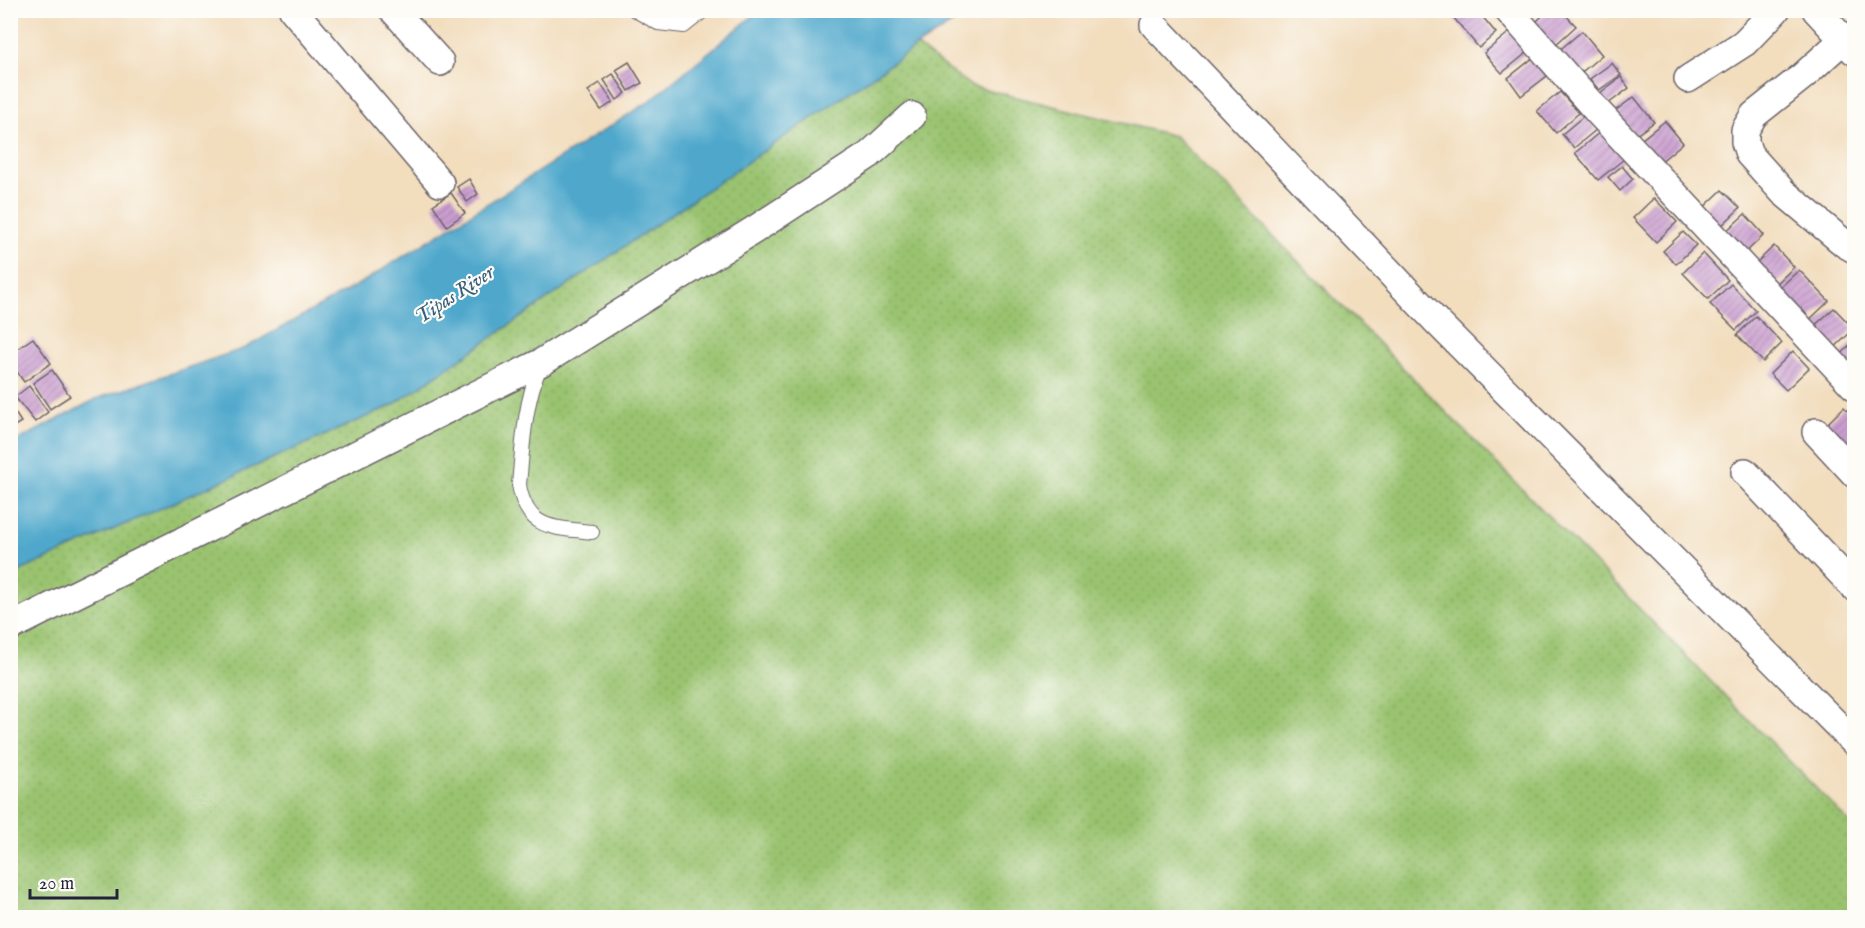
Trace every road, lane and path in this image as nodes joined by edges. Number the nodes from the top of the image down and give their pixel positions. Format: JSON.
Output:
{"nodes":[{"id":1,"x":293,"y":10,"type":"edge"},
{"id":2,"x":393,"y":10,"type":"edge"},
{"id":3,"x":635,"y":10,"type":"edge"},
{"id":4,"x":704,"y":10,"type":"edge"},
{"id":5,"x":1508,"y":10,"type":"edge"},
{"id":6,"x":1776,"y":10,"type":"edge"},
{"id":7,"x":1815,"y":10,"type":"edge"},
{"id":8,"x":1154,"y":25,"type":"dead end"},
{"id":9,"x":1849,"y":45,"type":"edge"},
{"id":10,"x":440,"y":62,"type":"dead end"},
{"id":11,"x":1688,"y":79,"type":"dead end"},
{"id":12,"x":912,"y":116,"type":"dead end"},
{"id":13,"x":440,"y":183,"type":"dead end"},
{"id":14,"x":1854,"y":249,"type":"edge"},
{"id":15,"x":542,"y":362,"type":"junction"},
{"id":16,"x":1854,"y":386,"type":"edge"},
{"id":17,"x":1816,"y":432,"type":"dead end"},
{"id":18,"x":1745,"y":472,"type":"dead end"},
{"id":19,"x":1854,"y":473,"type":"edge"},
{"id":20,"x":591,"y":532,"type":"dead end"},
{"id":21,"x":1854,"y":587,"type":"edge"},
{"id":22,"x":10,"y":627,"type":"edge"},
{"id":23,"x":1854,"y":742,"type":"edge"}],
"edges":[{"from":1,"to":13,"type":"street"},
{"from":2,"to":10,"type":"street"},
{"from":3,"to":4,"type":"lane"},
{"from":5,"to":16,"type":"street"},
{"from":6,"to":11,"type":"street"},
{"from":7,"to":9,"type":"street"},
{"from":8,"to":23,"type":"street"},
{"from":9,"to":14,"type":"street"},
{"from":12,"to":15,"type":"street"},
{"from":15,"to":20,"type":"lane"},
{"from":15,"to":22,"type":"street"},
{"from":17,"to":19,"type":"street"},
{"from":18,"to":21,"type":"street"}]}
